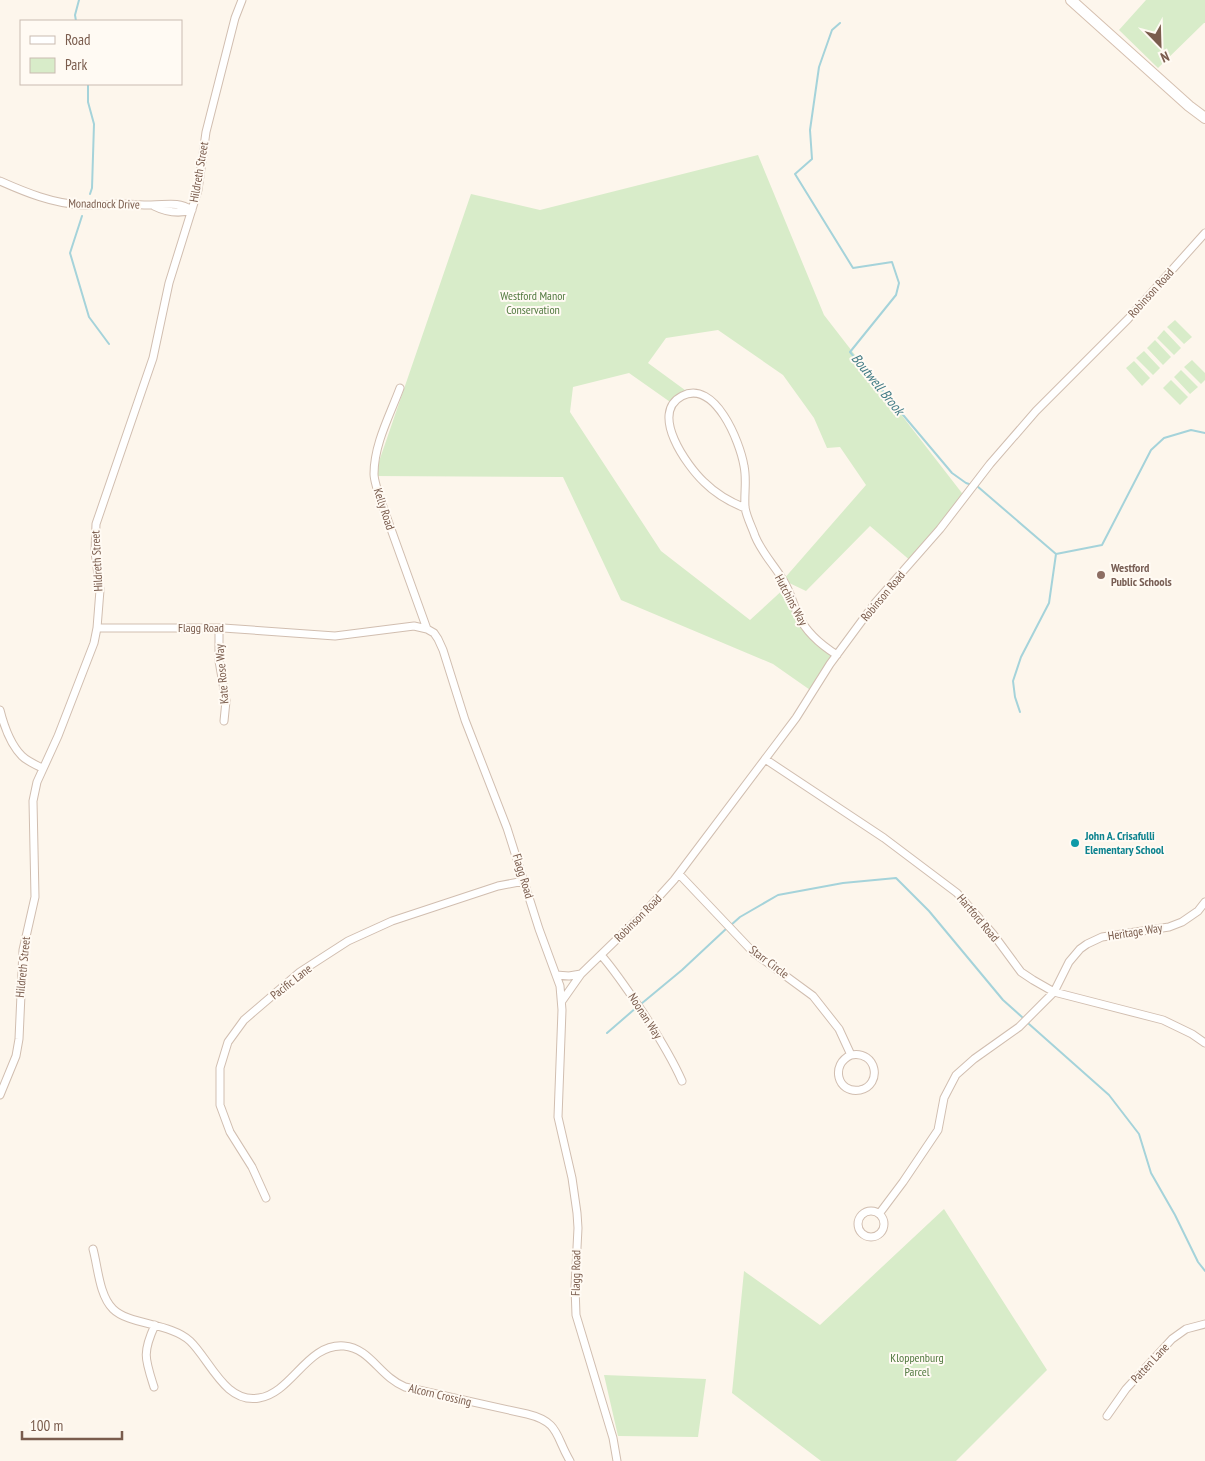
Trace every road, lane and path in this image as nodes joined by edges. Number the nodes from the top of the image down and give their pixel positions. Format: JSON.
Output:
{"nodes":[{"id":1,"x":242,"y":0,"type":"edge"},
{"id":2,"x":1071,"y":0,"type":"edge"},
{"id":3,"x":1205,"y":118,"type":"edge"},
{"id":4,"x":0,"y":182,"type":"edge"},
{"id":5,"x":192,"y":210,"type":"junction"},
{"id":6,"x":1205,"y":233,"type":"edge"},
{"id":7,"x":400,"y":388,"type":"dead end"},
{"id":8,"x":745,"y":508,"type":"junction"},
{"id":9,"x":97,"y":628,"type":"junction"},
{"id":10,"x":219,"y":628,"type":"junction"},
{"id":11,"x":427,"y":629,"type":"junction"},
{"id":12,"x":837,"y":656,"type":"junction"},
{"id":13,"x":0,"y":710,"type":"edge"},
{"id":14,"x":224,"y":721,"type":"dead end"},
{"id":15,"x":765,"y":759,"type":"junction"},
{"id":16,"x":42,"y":768,"type":"junction"},
{"id":17,"x":678,"y":874,"type":"junction"},
{"id":18,"x":524,"y":881,"type":"junction"},
{"id":19,"x":1205,"y":902,"type":"edge"},
{"id":20,"x":601,"y":955,"type":"junction"},
{"id":21,"x":580,"y":974,"type":"junction"},
{"id":22,"x":556,"y":975,"type":"junction"},
{"id":23,"x":1054,"y":992,"type":"junction"},
{"id":24,"x":562,"y":1001,"type":"junction"},
{"id":25,"x":1205,"y":1043,"type":"edge"},
{"id":26,"x":851,"y":1055,"type":"junction"},
{"id":27,"x":682,"y":1082,"type":"dead end"},
{"id":28,"x":0,"y":1095,"type":"edge"},
{"id":29,"x":266,"y":1198,"type":"dead end"},
{"id":30,"x":879,"y":1214,"type":"dead end"},
{"id":31,"x":93,"y":1249,"type":"dead end"},
{"id":32,"x":1205,"y":1324,"type":"edge"},
{"id":33,"x":155,"y":1325,"type":"junction"},
{"id":34,"x":154,"y":1387,"type":"dead end"},
{"id":35,"x":1107,"y":1416,"type":"dead end"},
{"id":36,"x":570,"y":1461,"type":"edge"},
{"id":37,"x":617,"y":1461,"type":"edge"}],
"edges":[{"from":1,"to":5,"type":"street","name":"Hildreth Street"},
{"from":2,"to":3,"type":"main road"},
{"from":4,"to":5,"type":"street","name":"Monadnock Drive"},
{"from":5,"to":9,"type":"street","name":"Hildreth Street"},
{"from":6,"to":12,"type":"street","name":"Robinson Road"},
{"from":7,"to":11,"type":"street","name":"Kelly Road"},
{"from":8,"to":8,"type":"street","name":"Hutchins Way"},
{"from":8,"to":12,"type":"street","name":"Hutchins Way"},
{"from":9,"to":10,"type":"street","name":"Flagg Road"},
{"from":9,"to":16,"type":"street","name":"Hildreth Street"},
{"from":10,"to":11,"type":"street","name":"Flagg Road"},
{"from":10,"to":14,"type":"street","name":"Kate Rose Way"},
{"from":11,"to":18,"type":"street","name":"Flagg Road"},
{"from":12,"to":15,"type":"street","name":"Robinson Road"},
{"from":13,"to":16,"type":"street"},
{"from":15,"to":17,"type":"street","name":"Robinson Road"},
{"from":15,"to":23,"type":"street","name":"Hartford Road"},
{"from":16,"to":28,"type":"street","name":"Hildreth Street"},
{"from":17,"to":20,"type":"street","name":"Robinson Road"},
{"from":17,"to":26,"type":"street","name":"Starr Circle"},
{"from":18,"to":22,"type":"street","name":"Flagg Road"},
{"from":18,"to":29,"type":"street","name":"Pacific Lane"},
{"from":19,"to":23,"type":"street","name":"Heritage Way"},
{"from":20,"to":21,"type":"street","name":"Robinson Road"},
{"from":20,"to":27,"type":"street","name":"Noonan Way"},
{"from":21,"to":22,"type":"street"},
{"from":21,"to":24,"type":"street","name":"Robinson Road"},
{"from":22,"to":24,"type":"street","name":"Flagg Road"},
{"from":23,"to":25,"type":"street","name":"Hartford Road"},
{"from":23,"to":30,"type":"street","name":"Heritage Way"},
{"from":24,"to":37,"type":"street","name":"Flagg Road"},
{"from":26,"to":26,"type":"street"},
{"from":31,"to":33,"type":"street","name":"Alcorn Crossing"},
{"from":32,"to":35,"type":"street","name":"Patten Lane"},
{"from":33,"to":34,"type":"street"},
{"from":33,"to":36,"type":"street","name":"Alcorn Crossing"}]}
